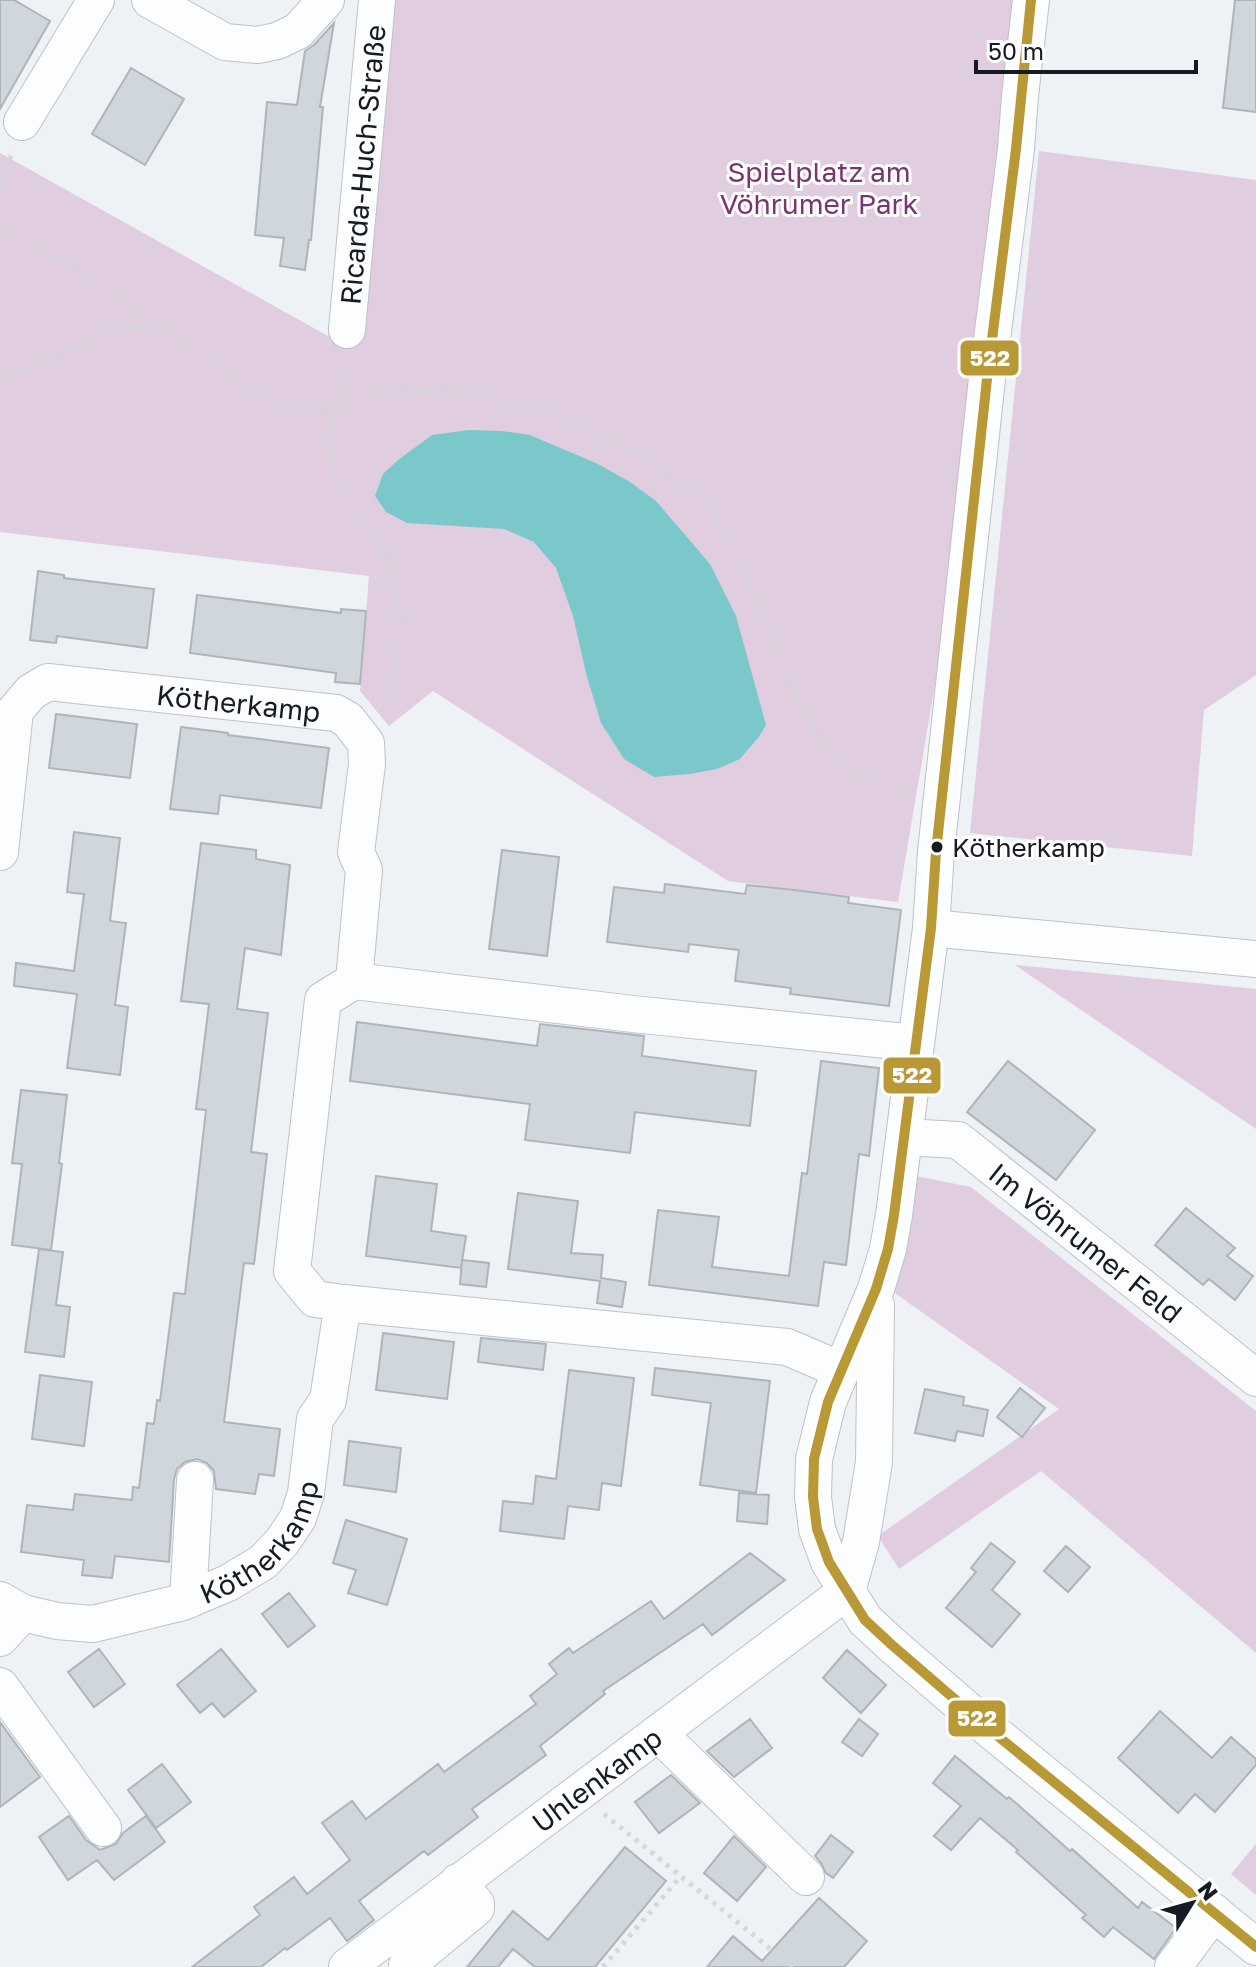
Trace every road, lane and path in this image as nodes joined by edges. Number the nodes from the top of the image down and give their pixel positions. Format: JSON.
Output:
{"nodes":[{"id":1,"x":96,"y":0,"type":"edge"},
{"id":2,"x":150,"y":0,"type":"edge"},
{"id":3,"x":326,"y":0,"type":"edge"},
{"id":4,"x":377,"y":0,"type":"edge"},
{"id":5,"x":1031,"y":0,"type":"edge"},
{"id":6,"x":22,"y":122,"type":"dead end"},
{"id":7,"x":0,"y":227,"type":"edge"},
{"id":8,"x":158,"y":322,"type":"junction"},
{"id":9,"x":347,"y":330,"type":"joint"},
{"id":10,"x":0,"y":381,"type":"edge"},
{"id":11,"x":333,"y":410,"type":"junction"},
{"id":12,"x":8,"y":709,"type":"edge"},
{"id":13,"x":356,"y":730,"type":"junction"},
{"id":14,"x":942,"y":794,"type":"junction"},
{"id":15,"x":0,"y":852,"type":"edge"},
{"id":16,"x":931,"y":928,"type":"junction"},
{"id":17,"x":1256,"y":959,"type":"edge"},
{"id":18,"x":354,"y":981,"type":"junction"},
{"id":19,"x":915,"y":1043,"type":"junction"},
{"id":20,"x":904,"y":1137,"type":"junction"},
{"id":21,"x":876,"y":1289,"type":"junction"},
{"id":22,"x":343,"y":1303,"type":"junction"},
{"id":23,"x":841,"y":1370,"type":"junction"},
{"id":24,"x":1256,"y":1378,"type":"edge"},
{"id":25,"x":195,"y":1480,"type":"dead end"},
{"id":26,"x":847,"y":1591,"type":"junction"},
{"id":27,"x":188,"y":1600,"type":"junction"},
{"id":28,"x":8,"y":1617,"type":"edge"},
{"id":29,"x":0,"y":1686,"type":"edge"},
{"id":30,"x":658,"y":1733,"type":"junction"},
{"id":31,"x":578,"y":1793,"type":"junction"},
{"id":32,"x":103,"y":1828,"type":"dead end"},
{"id":33,"x":681,"y":1876,"type":"junction"},
{"id":34,"x":806,"y":1877,"type":"dead end"},
{"id":35,"x":458,"y":1882,"type":"junction"},
{"id":36,"x":1214,"y":1912,"type":"junction"},
{"id":37,"x":1256,"y":1947,"type":"edge"},
{"id":38,"x":407,"y":1965,"type":"dead end"},
{"id":39,"x":347,"y":1967,"type":"edge"},
{"id":40,"x":603,"y":1967,"type":"edge"},
{"id":41,"x":793,"y":1967,"type":"edge"},
{"id":42,"x":1173,"y":1967,"type":"edge"}],
"edges":[{"from":1,"to":6,"type":"street"},
{"from":2,"to":3,"type":"street","name":"Ricarda-Huch-Straße"},
{"from":4,"to":9,"type":"street","name":"Ricarda-Huch-Straße"},
{"from":5,"to":14,"type":"street"},
{"from":7,"to":8,"type":"path"},
{"from":8,"to":10,"type":"path"},
{"from":8,"to":11,"type":"path"},
{"from":9,"to":11,"type":"path"},
{"from":11,"to":13,"type":"path"},
{"from":11,"to":14,"type":"path"},
{"from":12,"to":13,"type":"street","name":"Kötherkamp"},
{"from":12,"to":15,"type":"street","name":"Kötherkamp"},
{"from":13,"to":18,"type":"street","name":"Kötherkamp"},
{"from":14,"to":16,"type":"street"},
{"from":16,"to":17,"type":"street"},
{"from":16,"to":19,"type":"street"},
{"from":18,"to":19,"type":"street"},
{"from":18,"to":22,"type":"street"},
{"from":19,"to":20,"type":"street"},
{"from":20,"to":21,"type":"street"},
{"from":20,"to":24,"type":"street","name":"Im Vöhrumer Feld"},
{"from":21,"to":23,"type":"street"},
{"from":21,"to":26,"type":"street"},
{"from":22,"to":23,"type":"street"},
{"from":22,"to":27,"type":"street","name":"Kötherkamp"},
{"from":23,"to":26,"type":"street"},
{"from":25,"to":27,"type":"street"},
{"from":26,"to":30,"type":"street","name":"Uhlenkamp"},
{"from":26,"to":36,"type":"street"},
{"from":27,"to":28,"type":"street","name":"Kötherkamp"},
{"from":29,"to":32,"type":"street"},
{"from":30,"to":31,"type":"street","name":"Uhlenkamp"},
{"from":30,"to":34,"type":"street"},
{"from":31,"to":33,"type":"path"},
{"from":31,"to":35,"type":"street","name":"Uhlenkamp"},
{"from":33,"to":40,"type":"path"},
{"from":33,"to":41,"type":"path"},
{"from":35,"to":38,"type":"street"},
{"from":35,"to":39,"type":"street","name":"Uhlenkamp"},
{"from":36,"to":37,"type":"street"},
{"from":36,"to":42,"type":"street"}]}
